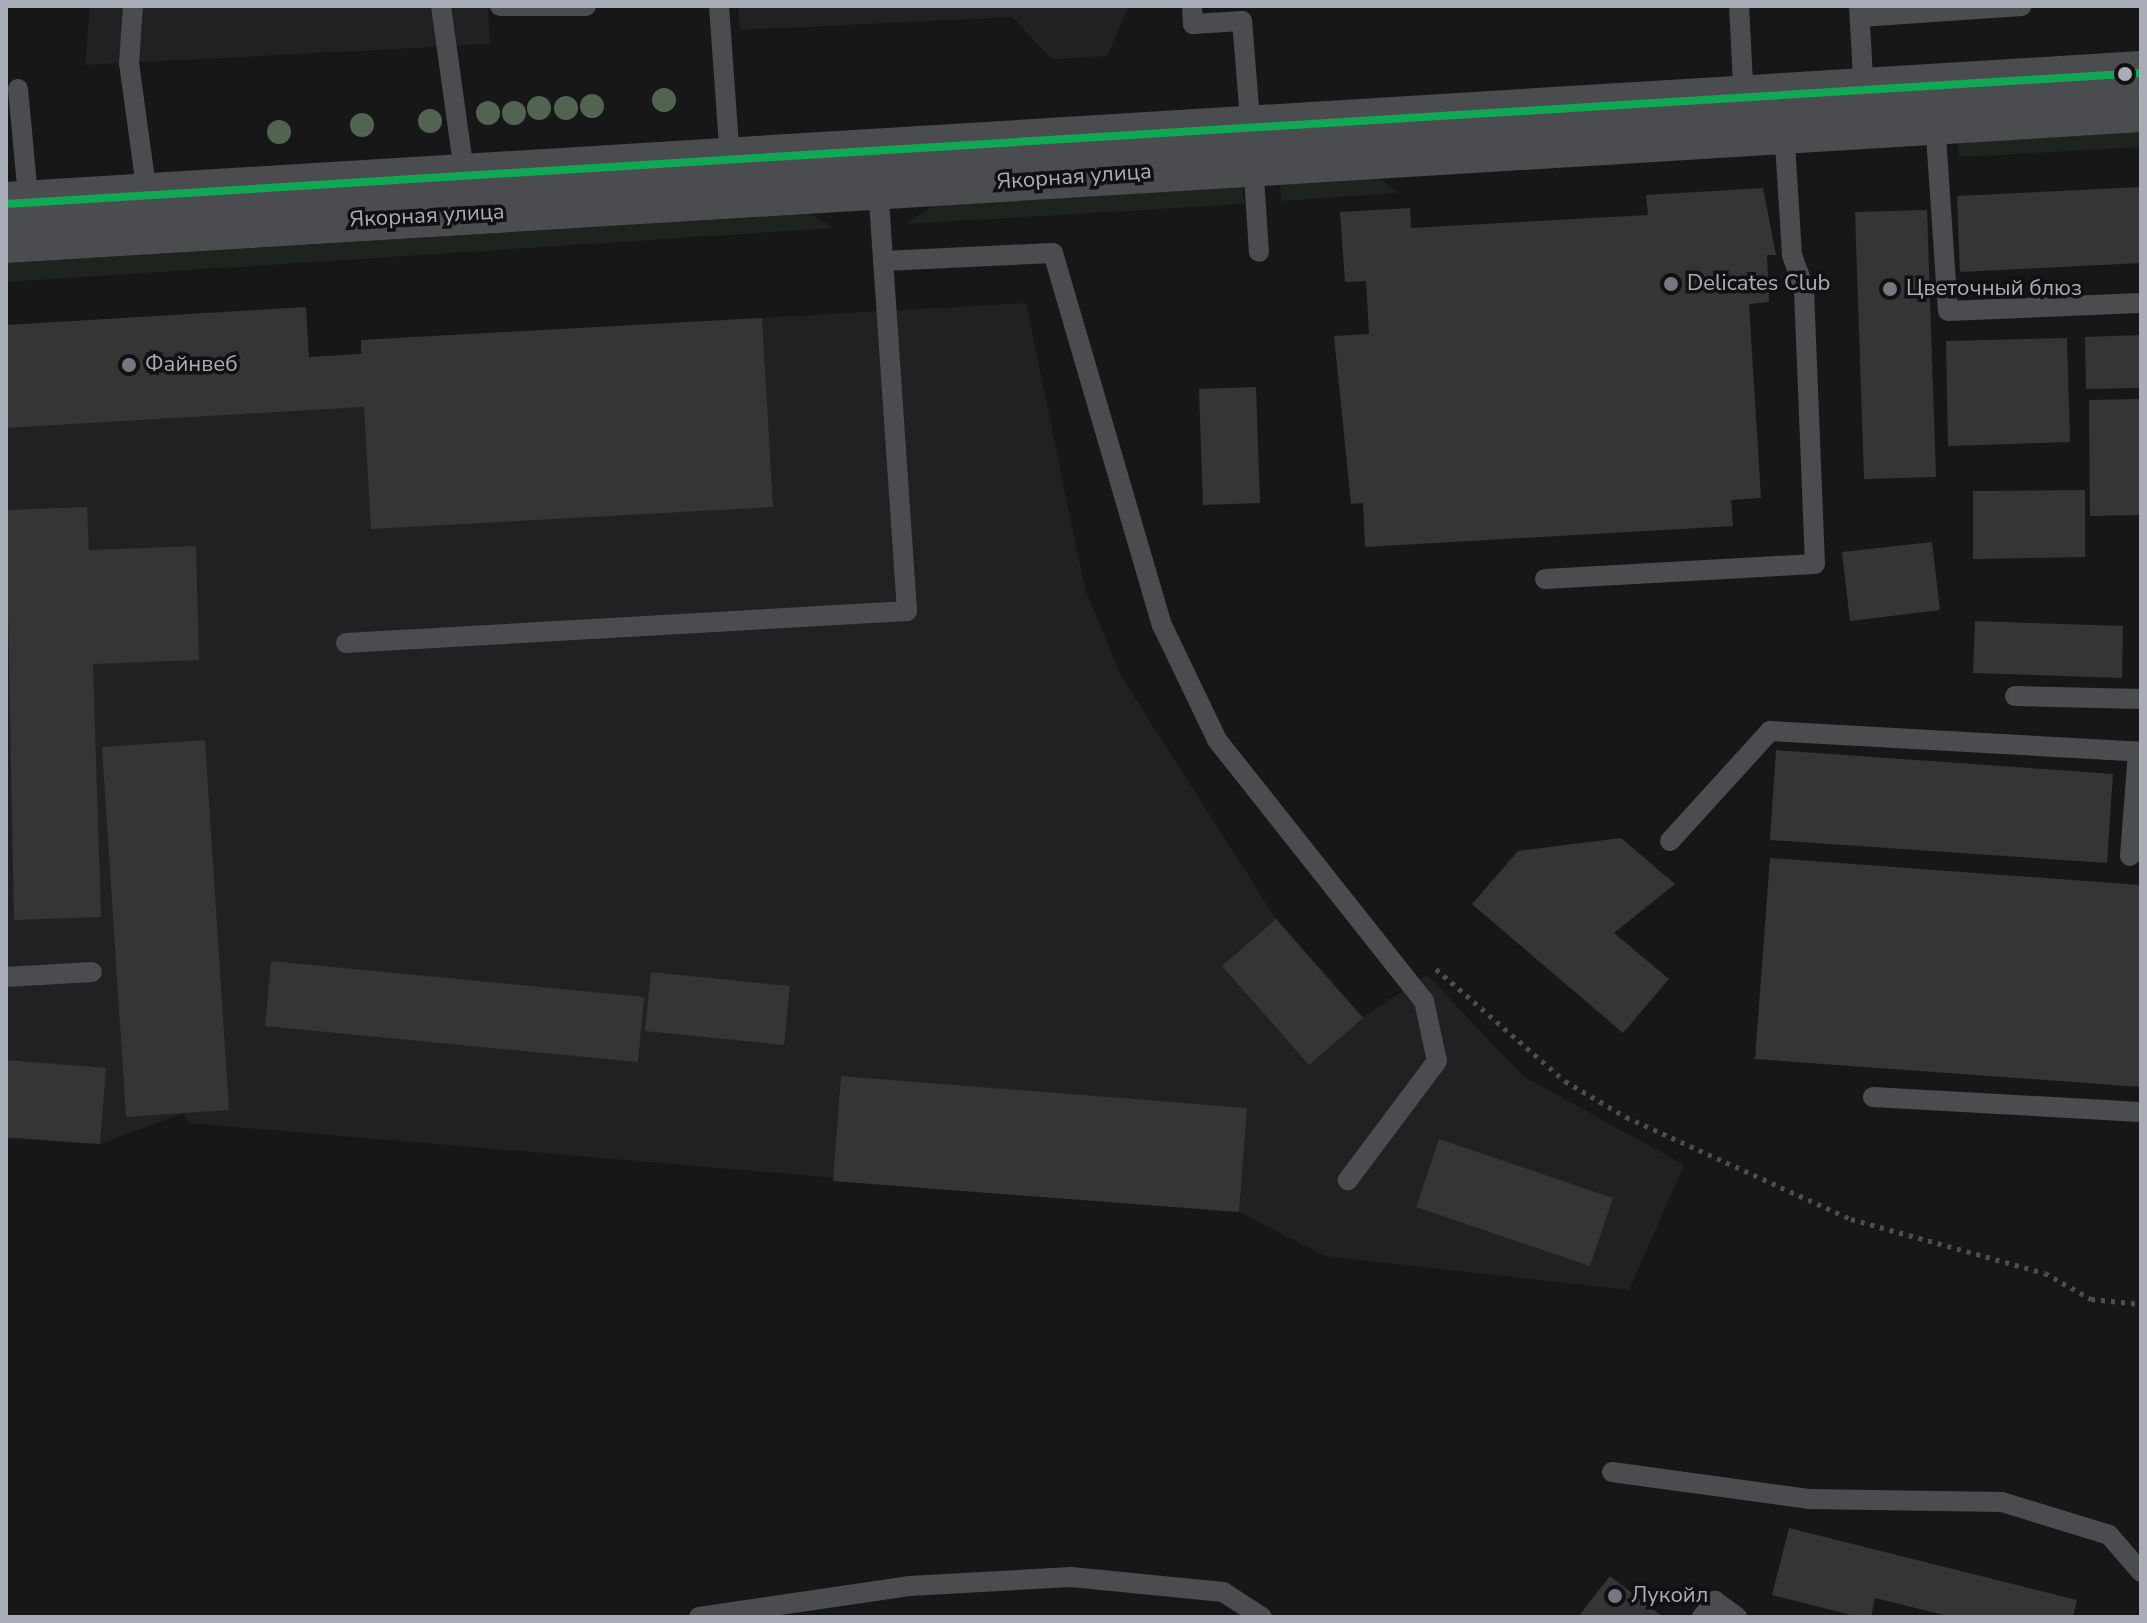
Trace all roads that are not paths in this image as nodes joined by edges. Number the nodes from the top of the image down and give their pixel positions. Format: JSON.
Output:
{"nodes":[{"id":1,"x":133,"y":6,"type":"edge"},
{"id":2,"x":441,"y":6,"type":"edge"},
{"id":3,"x":500,"y":6,"type":"edge"},
{"id":4,"x":586,"y":6,"type":"edge"},
{"id":5,"x":719,"y":6,"type":"edge"},
{"id":6,"x":1192,"y":6,"type":"edge"},
{"id":7,"x":1739,"y":6,"type":"edge"},
{"id":8,"x":2022,"y":6,"type":"edge"},
{"id":9,"x":1860,"y":11,"type":"edge"},
{"id":10,"x":2141,"y":73,"type":"edge"},
{"id":11,"x":18,"y":89,"type":"dead end"},
{"id":12,"x":1934,"y":104,"type":"junction"},
{"id":13,"x":1865,"y":109,"type":"junction"},
{"id":14,"x":2141,"y":110,"type":"edge"},
{"id":15,"x":1764,"y":115,"type":"junction"},
{"id":16,"x":1252,"y":146,"type":"junction"},
{"id":17,"x":730,"y":159,"type":"junction"},
{"id":18,"x":877,"y":170,"type":"junction"},
{"id":19,"x":466,"y":195,"type":"junction"},
{"id":20,"x":149,"y":214,"type":"junction"},
{"id":21,"x":18,"y":222,"type":"edge"},
{"id":22,"x":1259,"y":252,"type":"dead end"},
{"id":23,"x":883,"y":261,"type":"junction"},
{"id":24,"x":2141,"y":303,"type":"edge"},
{"id":25,"x":1545,"y":579,"type":"dead end"},
{"id":26,"x":346,"y":643,"type":"dead end"},
{"id":27,"x":2015,"y":696,"type":"dead end"},
{"id":28,"x":2141,"y":699,"type":"edge"},
{"id":29,"x":2140,"y":752,"type":"edge"},
{"id":30,"x":1670,"y":841,"type":"dead end"},
{"id":31,"x":2130,"y":856,"type":"dead end"},
{"id":32,"x":92,"y":972,"type":"dead end"},
{"id":33,"x":6,"y":977,"type":"edge"},
{"id":34,"x":1873,"y":1097,"type":"dead end"},
{"id":35,"x":2141,"y":1112,"type":"edge"},
{"id":36,"x":1348,"y":1180,"type":"dead end"},
{"id":37,"x":1612,"y":1472,"type":"dead end"},
{"id":38,"x":2141,"y":1572,"type":"edge"},
{"id":39,"x":699,"y":1617,"type":"edge"},
{"id":40,"x":1262,"y":1617,"type":"edge"},
{"id":41,"x":1702,"y":1617,"type":"edge"},
{"id":42,"x":1737,"y":1617,"type":"edge"}],
"edges":[{"from":1,"to":20,"type":"lane"},
{"from":2,"to":19,"type":"lane"},
{"from":3,"to":4,"type":"lane"},
{"from":5,"to":17,"type":"lane"},
{"from":6,"to":16,"type":"lane"},
{"from":7,"to":15,"type":"lane"},
{"from":8,"to":9,"type":"lane"},
{"from":9,"to":13,"type":"lane"},
{"from":10,"to":12,"type":"street","name":"Якорная улица"},
{"from":11,"to":21,"type":"lane"},
{"from":12,"to":13,"type":"street","name":"Якорная улица"},
{"from":12,"to":14,"type":"street","name":"Якорная улица"},
{"from":12,"to":24,"type":"lane"},
{"from":13,"to":15,"type":"street","name":"Якорная улица"},
{"from":15,"to":16,"type":"street","name":"Якорная улица"},
{"from":15,"to":25,"type":"lane"},
{"from":16,"to":18,"type":"street","name":"Якорная улица"},
{"from":16,"to":22,"type":"lane"},
{"from":17,"to":18,"type":"street","name":"Якорная улица"},
{"from":17,"to":19,"type":"street","name":"Якорная улица"},
{"from":18,"to":19,"type":"street","name":"Якорная улица"},
{"from":18,"to":23,"type":"lane"},
{"from":19,"to":20,"type":"street","name":"Якорная улица"},
{"from":20,"to":21,"type":"street","name":"Якорная улица"},
{"from":23,"to":26,"type":"lane"},
{"from":23,"to":36,"type":"lane"},
{"from":27,"to":28,"type":"lane"},
{"from":29,"to":30,"type":"lane"},
{"from":29,"to":31,"type":"lane"},
{"from":32,"to":33,"type":"lane"},
{"from":34,"to":35,"type":"lane"},
{"from":37,"to":38,"type":"lane"},
{"from":39,"to":40,"type":"lane"},
{"from":41,"to":42,"type":"lane"}]}
